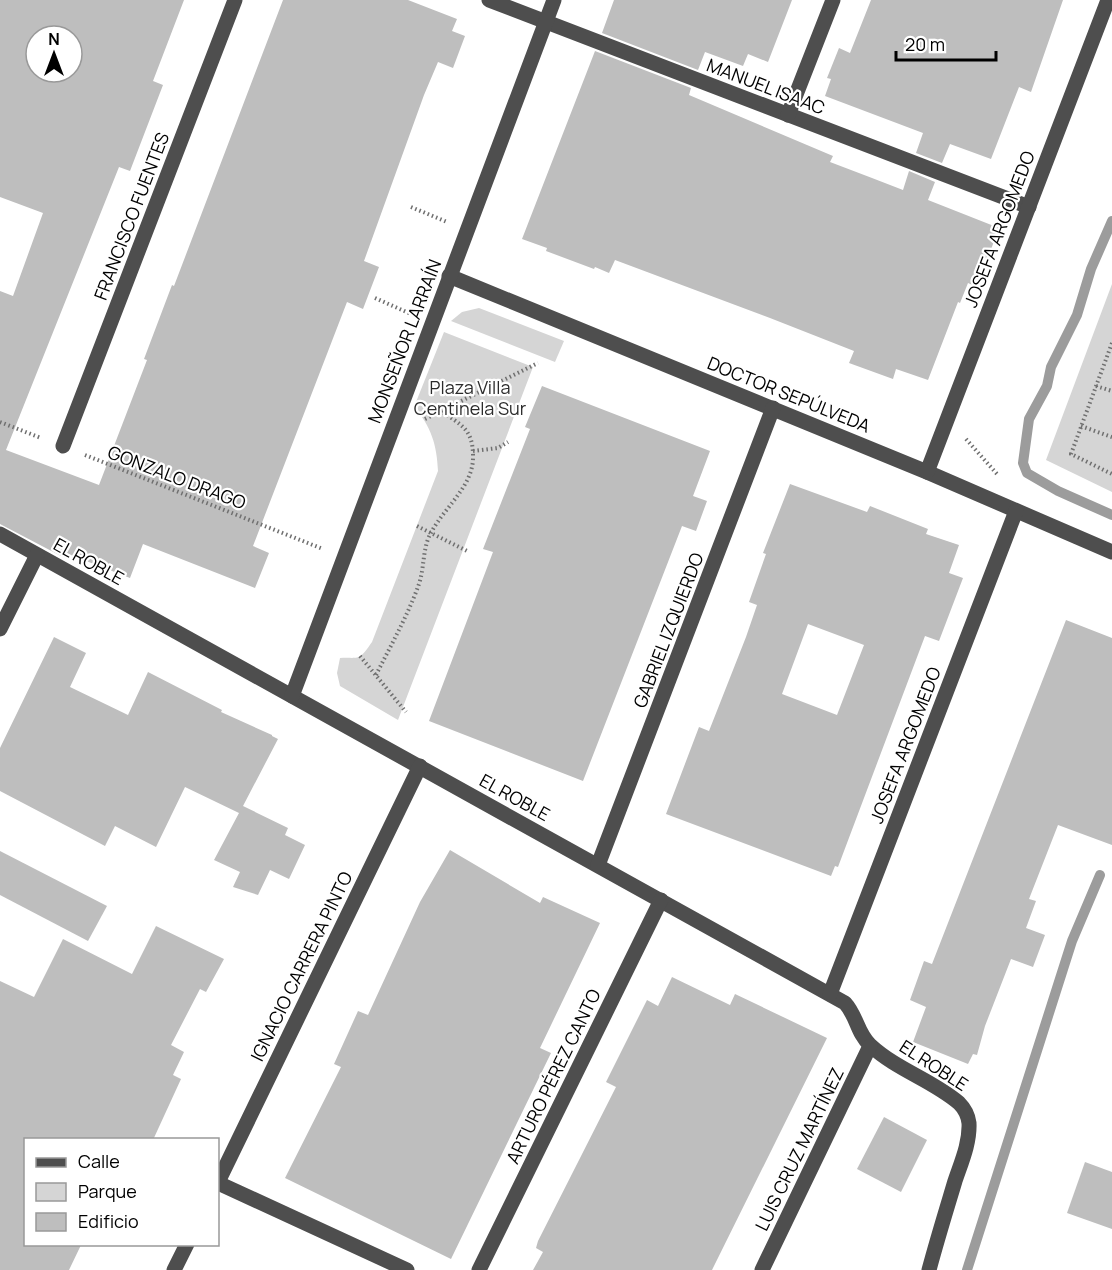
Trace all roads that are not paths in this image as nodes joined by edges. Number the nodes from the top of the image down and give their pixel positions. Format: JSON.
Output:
{"nodes":[{"id":1,"x":235,"y":0,"type":"edge"},
{"id":2,"x":489,"y":0,"type":"edge"},
{"id":3,"x":554,"y":0,"type":"edge"},
{"id":4,"x":833,"y":0,"type":"edge"},
{"id":5,"x":1108,"y":0,"type":"edge"},
{"id":6,"x":546,"y":22,"type":"junction"},
{"id":7,"x":788,"y":115,"type":"junction"},
{"id":8,"x":1029,"y":207,"type":"junction"},
{"id":9,"x":449,"y":276,"type":"junction"},
{"id":10,"x":773,"y":408,"type":"junction"},
{"id":11,"x":63,"y":446,"type":"road end"},
{"id":12,"x":927,"y":471,"type":"junction"},
{"id":13,"x":1016,"y":511,"type":"junction"},
{"id":14,"x":0,"y":534,"type":"edge"},
{"id":15,"x":1112,"y":552,"type":"edge"},
{"id":16,"x":38,"y":555,"type":"junction"},
{"id":17,"x":0,"y":629,"type":"edge"},
{"id":18,"x":292,"y":696,"type":"junction"},
{"id":19,"x":420,"y":766,"type":"junction"},
{"id":20,"x":598,"y":865,"type":"junction"},
{"id":21,"x":661,"y":900,"type":"junction"},
{"id":22,"x":830,"y":994,"type":"junction"},
{"id":23,"x":870,"y":1046,"type":"junction"},
{"id":24,"x":219,"y":1180,"type":"edge"},
{"id":25,"x":219,"y":1182,"type":"edge"},
{"id":26,"x":186,"y":1246,"type":"edge"},
{"id":27,"x":174,"y":1270,"type":"edge"},
{"id":28,"x":407,"y":1270,"type":"edge"},
{"id":29,"x":479,"y":1270,"type":"edge"},
{"id":30,"x":762,"y":1270,"type":"edge"},
{"id":31,"x":928,"y":1270,"type":"edge"}],
"edges":[{"from":1,"to":11,"type":"street","name":"FRANCISCO FUENTES"},
{"from":2,"to":6,"type":"street","name":"MANUEL ISAAC"},
{"from":3,"to":6,"type":"street","name":"MONSEÑOR LARRAÍN"},
{"from":4,"to":7,"type":"street"},
{"from":5,"to":8,"type":"street","name":"JOSEFA ARGOMEDO"},
{"from":6,"to":7,"type":"street","name":"MANUEL ISAAC"},
{"from":6,"to":9,"type":"street","name":"MONSEÑOR LARRAÍN"},
{"from":7,"to":8,"type":"street","name":"MANUEL ISAAC"},
{"from":8,"to":12,"type":"street","name":"JOSEFA ARGOMEDO"},
{"from":9,"to":10,"type":"street","name":"DOCTOR SEPÚLVEDA"},
{"from":9,"to":18,"type":"street","name":"MONSEÑOR LARRAÍN"},
{"from":10,"to":12,"type":"street","name":"DOCTOR SEPÚLVEDA"},
{"from":10,"to":20,"type":"street","name":"GABRIEL IZQUIERDO"},
{"from":12,"to":13,"type":"street","name":"DOCTOR SEPÚLVEDA"},
{"from":13,"to":15,"type":"street","name":"DOCTOR SEPÚLVEDA"},
{"from":13,"to":22,"type":"street","name":"JOSEFA ARGOMEDO"},
{"from":14,"to":16,"type":"street","name":"EL ROBLE"},
{"from":16,"to":17,"type":"street"},
{"from":16,"to":18,"type":"street","name":"EL ROBLE"},
{"from":18,"to":19,"type":"street","name":"EL ROBLE"},
{"from":19,"to":20,"type":"street","name":"EL ROBLE"},
{"from":19,"to":24,"type":"street","name":"IGNACIO CARRERA PINTO"},
{"from":20,"to":21,"type":"street","name":"EL ROBLE"},
{"from":21,"to":22,"type":"street","name":"EL ROBLE"},
{"from":21,"to":29,"type":"street","name":"ARTURO PÉREZ CANTO"},
{"from":22,"to":23,"type":"street","name":"EL ROBLE"},
{"from":23,"to":30,"type":"street","name":"LUIS CRUZ MARTÍNEZ"},
{"from":23,"to":31,"type":"street","name":"EL ROBLE"},
{"from":25,"to":28,"type":"street"},
{"from":26,"to":27,"type":"street"}]}
